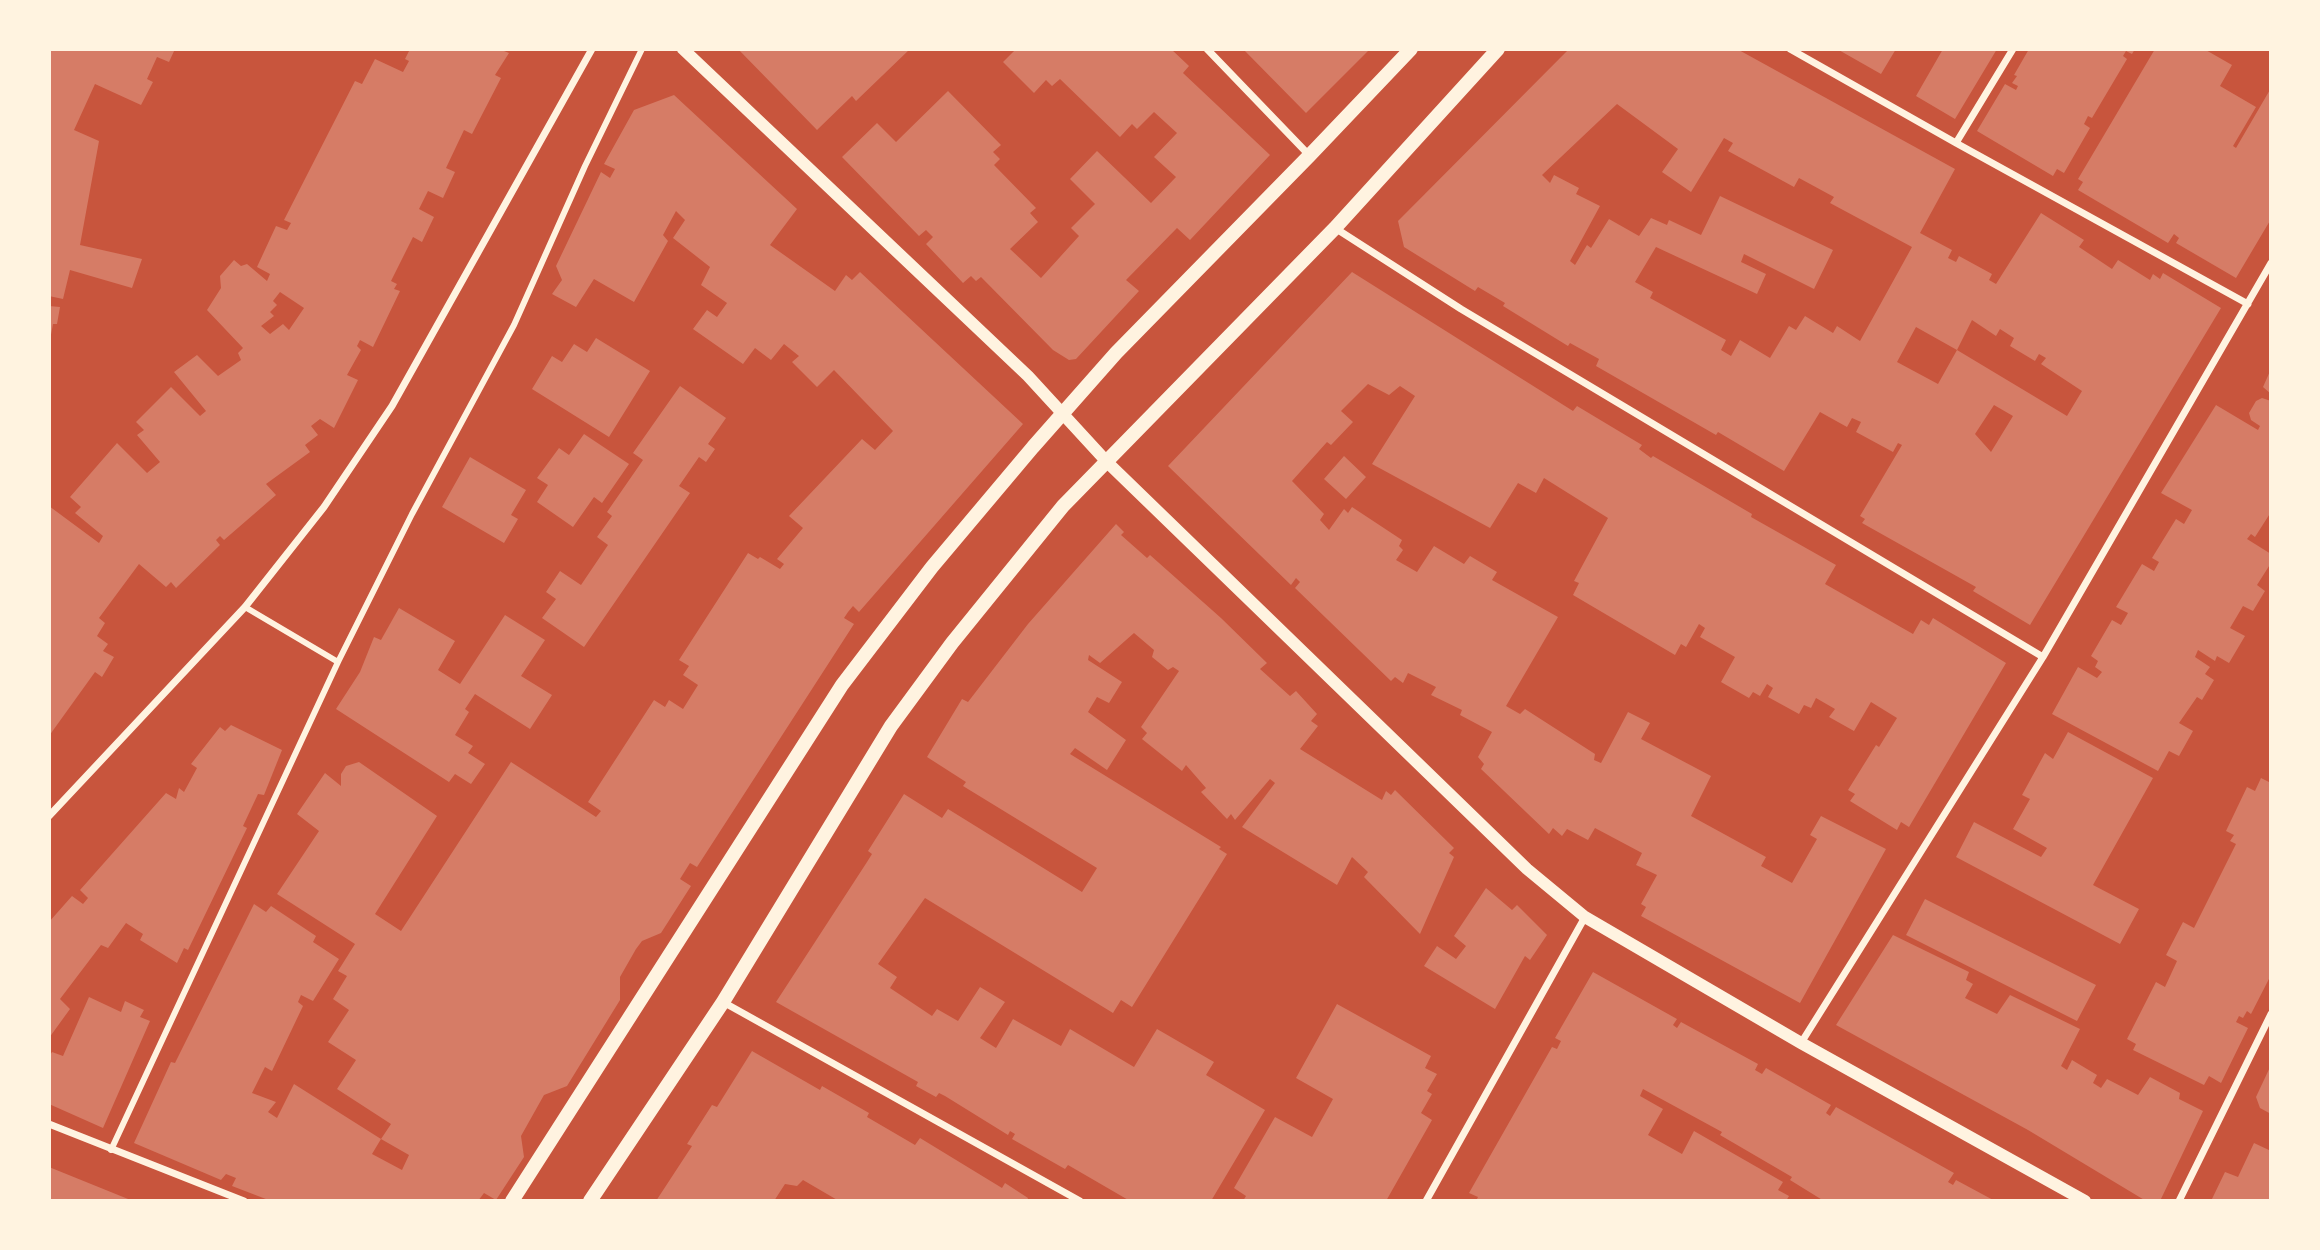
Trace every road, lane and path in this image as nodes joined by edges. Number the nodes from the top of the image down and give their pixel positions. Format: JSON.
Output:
{"nodes":[{"id":1,"x":592,"y":49,"type":"edge"},
{"id":2,"x":642,"y":49,"type":"edge"},
{"id":3,"x":683,"y":49,"type":"edge"},
{"id":4,"x":1207,"y":49,"type":"edge"},
{"id":5,"x":1410,"y":49,"type":"edge"},
{"id":6,"x":1498,"y":49,"type":"edge"},
{"id":7,"x":1790,"y":49,"type":"edge"},
{"id":8,"x":2012,"y":49,"type":"edge"},
{"id":9,"x":1956,"y":143,"type":"junction"},
{"id":10,"x":1310,"y":155,"type":"junction"},
{"id":11,"x":1335,"y":228,"type":"junction"},
{"id":12,"x":2271,"y":263,"type":"edge"},
{"id":13,"x":2248,"y":304,"type":"junction"},
{"id":14,"x":1063,"y":412,"type":"junction"},
{"id":15,"x":1107,"y":461,"type":"junction"},
{"id":16,"x":245,"y":607,"type":"junction"},
{"id":17,"x":2043,"y":657,"type":"junction"},
{"id":18,"x":338,"y":662,"type":"junction"},
{"id":19,"x":49,"y":817,"type":"edge"},
{"id":20,"x":1585,"y":917,"type":"junction"},
{"id":21,"x":723,"y":1002,"type":"junction"},
{"id":22,"x":2271,"y":1014,"type":"edge"},
{"id":23,"x":1801,"y":1043,"type":"junction"},
{"id":24,"x":49,"y":1124,"type":"edge"},
{"id":25,"x":111,"y":1150,"type":"junction"},
{"id":26,"x":244,"y":1201,"type":"edge"},
{"id":27,"x":512,"y":1201,"type":"edge"},
{"id":28,"x":590,"y":1201,"type":"edge"},
{"id":29,"x":1080,"y":1201,"type":"edge"},
{"id":30,"x":1426,"y":1201,"type":"edge"},
{"id":31,"x":2085,"y":1201,"type":"edge"},
{"id":32,"x":2179,"y":1201,"type":"edge"}],
"edges":[{"from":1,"to":16,"type":"street"},
{"from":2,"to":18,"type":"street"},
{"from":3,"to":14,"type":"street"},
{"from":4,"to":10,"type":"street"},
{"from":5,"to":10,"type":"main road"},
{"from":6,"to":11,"type":"main road"},
{"from":7,"to":9,"type":"street"},
{"from":8,"to":9,"type":"street"},
{"from":9,"to":13,"type":"street"},
{"from":10,"to":14,"type":"main road"},
{"from":11,"to":15,"type":"main road"},
{"from":11,"to":17,"type":"street"},
{"from":12,"to":13,"type":"street"},
{"from":13,"to":17,"type":"street"},
{"from":14,"to":15,"type":"street"},
{"from":14,"to":27,"type":"main road"},
{"from":15,"to":20,"type":"street"},
{"from":15,"to":21,"type":"main road"},
{"from":16,"to":18,"type":"street"},
{"from":16,"to":19,"type":"street"},
{"from":17,"to":23,"type":"street"},
{"from":18,"to":25,"type":"street"},
{"from":20,"to":23,"type":"street"},
{"from":20,"to":30,"type":"street"},
{"from":21,"to":28,"type":"main road"},
{"from":21,"to":29,"type":"street"},
{"from":22,"to":32,"type":"street"},
{"from":23,"to":31,"type":"street"},
{"from":24,"to":25,"type":"street"},
{"from":25,"to":26,"type":"street"}]}
